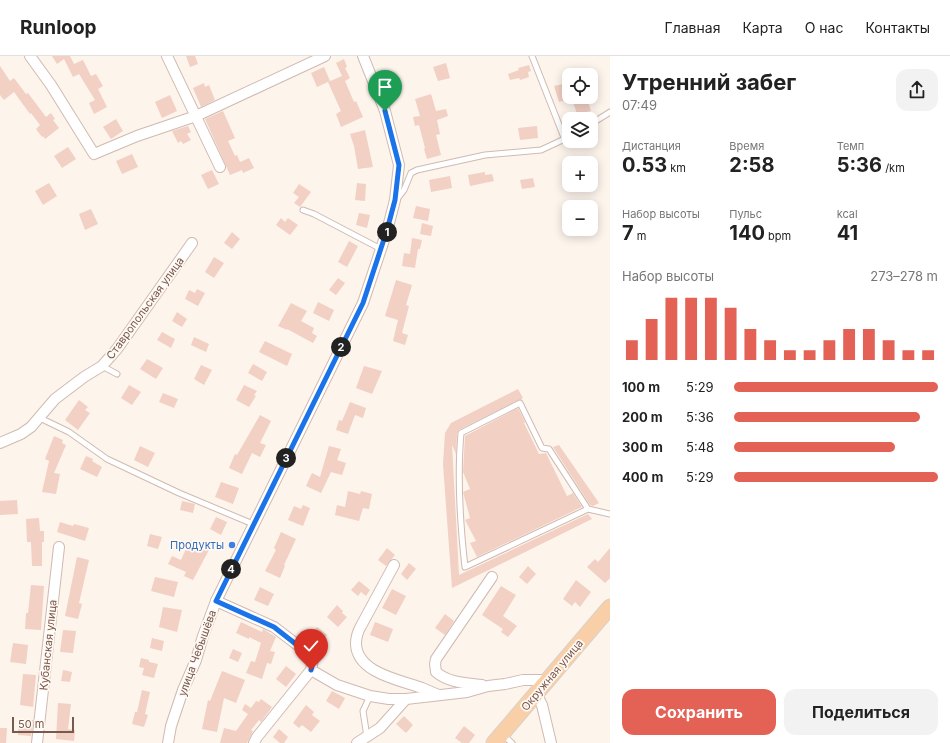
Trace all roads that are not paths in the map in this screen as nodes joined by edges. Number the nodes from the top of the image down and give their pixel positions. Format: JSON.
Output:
{"nodes":[{"id":1,"x":30,"y":56,"type":"edge"},
{"id":2,"x":167,"y":56,"type":"edge"},
{"id":3,"x":325,"y":56,"type":"edge"},
{"id":4,"x":363,"y":56,"type":"edge"},
{"id":5,"x":532,"y":56,"type":"edge"},
{"id":6,"x":610,"y":112,"type":"edge"},
{"id":7,"x":196,"y":116,"type":"junction"},
{"id":8,"x":598,"y":120,"type":"edge"},
{"id":9,"x":562,"y":127,"type":"edge"},
{"id":10,"x":562,"y":141,"type":"edge"},
{"id":11,"x":220,"y":167,"type":"dead end"},
{"id":12,"x":395,"y":200,"type":"junction"},
{"id":13,"x":303,"y":210,"type":"dead end"},
{"id":14,"x":192,"y":243,"type":"dead end"},
{"id":15,"x":381,"y":249,"type":"junction"},
{"id":16,"x":102,"y":366,"type":"junction"},
{"id":17,"x":117,"y":374,"type":"dead end"},
{"id":18,"x":40,"y":418,"type":"junction"},
{"id":19,"x":0,"y":443,"type":"edge"},
{"id":20,"x":588,"y":509,"type":"junction"},
{"id":21,"x":610,"y":514,"type":"edge"},
{"id":22,"x":253,"y":524,"type":"junction"},
{"id":23,"x":59,"y":547,"type":"dead end"},
{"id":24,"x":394,"y":565,"type":"dead end"},
{"id":25,"x":492,"y":577,"type":"dead end"},
{"id":26,"x":216,"y":601,"type":"junction"},
{"id":27,"x":610,"y":607,"type":"edge"},
{"id":28,"x":311,"y":670,"type":"junction"},
{"id":29,"x":546,"y":680,"type":"junction"},
{"id":30,"x":488,"y":686,"type":"junction"},
{"id":31,"x":536,"y":693,"type":"junction"},
{"id":32,"x":439,"y":695,"type":"junction"},
{"id":33,"x":370,"y":696,"type":"junction"},
{"id":34,"x":406,"y":699,"type":"junction"},
{"id":35,"x":367,"y":737,"type":"junction"},
{"id":36,"x":502,"y":740,"type":"edge"},
{"id":37,"x":37,"y":743,"type":"edge"},
{"id":38,"x":168,"y":743,"type":"edge"},
{"id":39,"x":254,"y":743,"type":"edge"},
{"id":40,"x":357,"y":743,"type":"edge"},
{"id":41,"x":551,"y":743,"type":"edge"}],
"edges":[{"from":1,"to":7,"type":"street"},
{"from":2,"to":7,"type":"street"},
{"from":3,"to":7,"type":"street"},
{"from":4,"to":12,"type":"street","name":"улица Чебышёва"},
{"from":5,"to":9,"type":"lane"},
{"from":6,"to":8,"type":"lane"},
{"from":7,"to":11,"type":"street"},
{"from":10,"to":12,"type":"lane"},
{"from":12,"to":15,"type":"street","name":"улица Чебышёва"},
{"from":13,"to":15,"type":"lane"},
{"from":14,"to":16,"type":"street","name":"Ставропольская улица"},
{"from":15,"to":22,"type":"street","name":"улица Чебышёва"},
{"from":16,"to":17,"type":"lane"},
{"from":16,"to":18,"type":"street","name":"Ставропольская улица"},
{"from":18,"to":19,"type":"street","name":"Ставропольская улица"},
{"from":18,"to":22,"type":"lane"},
{"from":20,"to":20,"type":"lane"},
{"from":20,"to":21,"type":"lane"},
{"from":22,"to":26,"type":"street","name":"улица Чебышёва"},
{"from":23,"to":37,"type":"street","name":"Кубанская улица"},
{"from":24,"to":32,"type":"street"},
{"from":25,"to":30,"type":"street"},
{"from":26,"to":28,"type":"street"},
{"from":26,"to":38,"type":"street","name":"улица Чебышёва"},
{"from":27,"to":29,"type":"main road","name":"Окружная улица"},
{"from":28,"to":33,"type":"street"},
{"from":28,"to":39,"type":"street"},
{"from":29,"to":30,"type":"street"},
{"from":29,"to":31,"type":"main road","name":"Окружная улица"},
{"from":30,"to":32,"type":"street"},
{"from":31,"to":36,"type":"main road","name":"Окружная улица"},
{"from":31,"to":41,"type":"street"},
{"from":32,"to":34,"type":"street"},
{"from":33,"to":34,"type":"street"},
{"from":33,"to":35,"type":"lane"},
{"from":34,"to":35,"type":"street"},
{"from":35,"to":40,"type":"street"}]}
